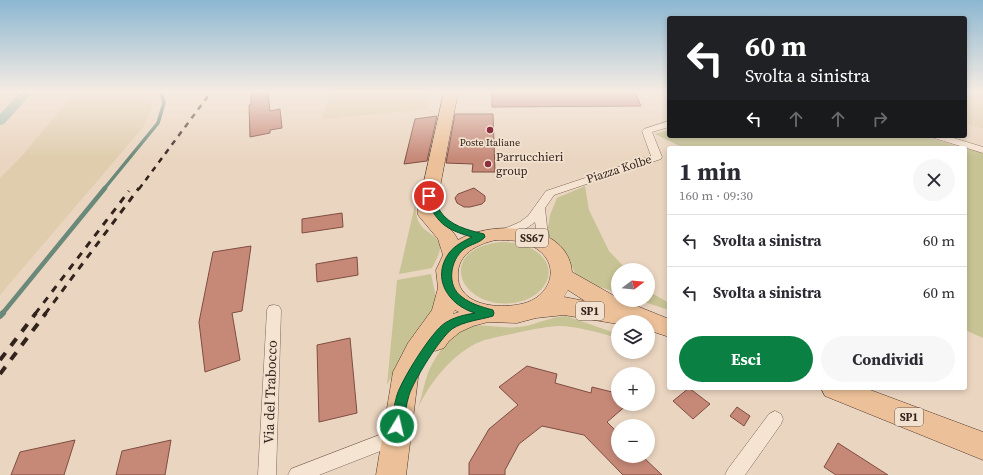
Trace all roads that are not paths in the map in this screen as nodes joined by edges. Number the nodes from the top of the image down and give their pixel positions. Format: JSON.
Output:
{"nodes":[{"id":1,"x":446,"y":114,"type":"edge"},
{"id":2,"x":667,"y":125,"type":"edge"},
{"id":3,"x":944,"y":138,"type":"edge"},
{"id":4,"x":983,"y":150,"type":"edge"},
{"id":5,"x":429,"y":196,"type":"junction"},
{"id":6,"x":540,"y":209,"type":"junction"},
{"id":7,"x":503,"y":234,"type":"junction"},
{"id":8,"x":481,"y":237,"type":"junction"},
{"id":9,"x":545,"y":244,"type":"junction"},
{"id":10,"x":453,"y":254,"type":"junction"},
{"id":11,"x":563,"y":276,"type":"junction"},
{"id":12,"x":449,"y":288,"type":"junction"},
{"id":13,"x":274,"y":310,"type":"dead end"},
{"id":14,"x":534,"y":310,"type":"junction"},
{"id":15,"x":489,"y":313,"type":"junction"},
{"id":16,"x":617,"y":315,"type":"edge"},
{"id":17,"x":636,"y":315,"type":"edge"},
{"id":18,"x":655,"y":323,"type":"edge"},
{"id":19,"x":667,"y":327,"type":"edge"},
{"id":20,"x":839,"y":390,"type":"edge"},
{"id":21,"x":403,"y":394,"type":"junction"},
{"id":22,"x":775,"y":420,"type":"dead end"},
{"id":23,"x":395,"y":437,"type":"junction"},
{"id":24,"x":983,"y":446,"type":"edge"},
{"id":25,"x":267,"y":475,"type":"edge"},
{"id":26,"x":297,"y":475,"type":"edge"},
{"id":27,"x":391,"y":475,"type":"edge"},
{"id":28,"x":734,"y":475,"type":"edge"}],
"edges":[{"from":1,"to":5,"type":"main road"},
{"from":2,"to":6,"type":"street","name":"Piazza Kolbe"},
{"from":3,"to":4,"type":"street"},
{"from":5,"to":8,"type":"main road","number":"SS67"},
{"from":5,"to":10,"type":"main road"},
{"from":6,"to":7,"type":"street","name":"Piazza Kolbe"},
{"from":6,"to":9,"type":"street"},
{"from":7,"to":8,"type":"main road","number":"SS67"},
{"from":7,"to":9,"type":"main road","number":"SS67"},
{"from":8,"to":10,"type":"main road","number":"SS67"},
{"from":9,"to":11,"type":"main road","number":"SS67"},
{"from":10,"to":12,"type":"main road"},
{"from":11,"to":14,"type":"main road"},
{"from":11,"to":17,"type":"main road","number":"SP1"},
{"from":12,"to":15,"type":"main road"},
{"from":12,"to":21,"type":"main road"},
{"from":13,"to":25,"type":"street","name":"Via del Trabocco"},
{"from":14,"to":15,"type":"main road"},
{"from":14,"to":16,"type":"main road","number":"SP1"},
{"from":15,"to":21,"type":"main road"},
{"from":18,"to":19,"type":"main road","number":"SP1"},
{"from":20,"to":24,"type":"main road","number":"SP1"},
{"from":21,"to":23,"type":"main road"},
{"from":22,"to":28,"type":"street"},
{"from":23,"to":26,"type":"street"},
{"from":23,"to":27,"type":"main road"}]}
